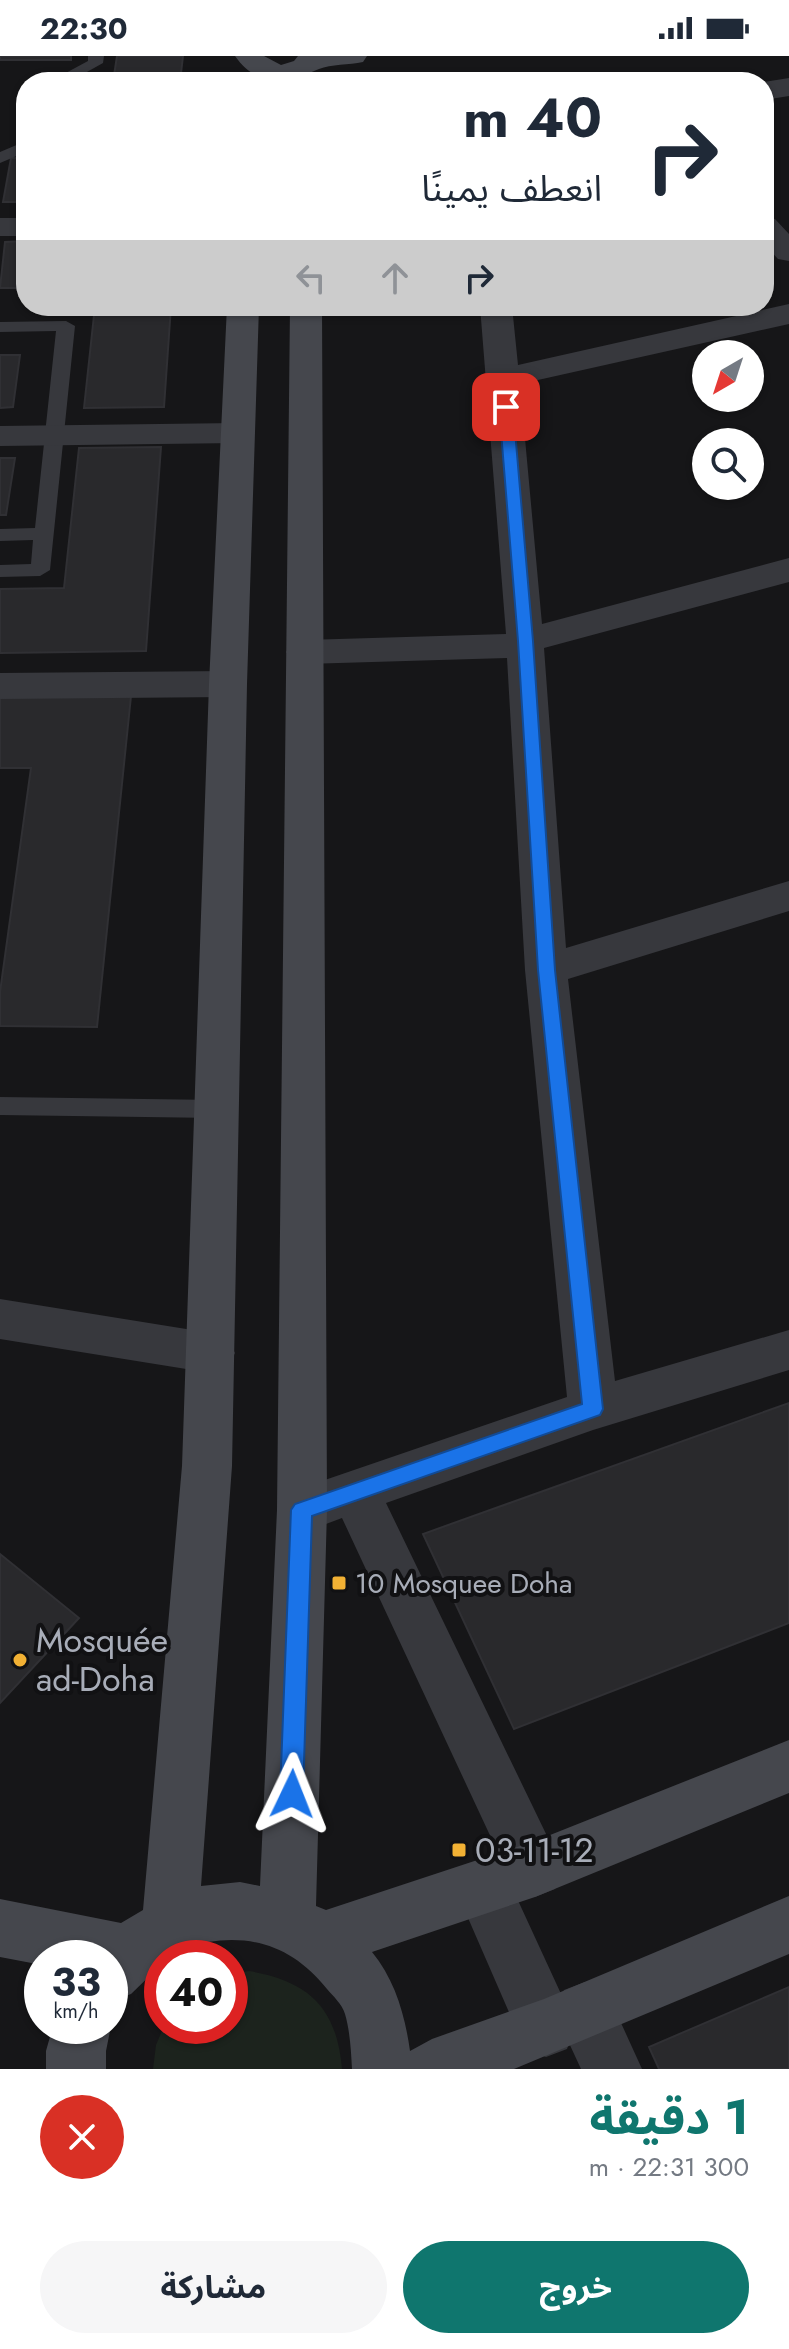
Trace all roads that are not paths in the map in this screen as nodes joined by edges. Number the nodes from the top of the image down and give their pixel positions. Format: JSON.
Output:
{"nodes":[{"id":1,"x":96,"y":56,"type":"edge"},
{"id":2,"x":353,"y":56,"type":"edge"},
{"id":3,"x":308,"y":67,"type":"edge"},
{"id":4,"x":77,"y":72,"type":"edge"},
{"id":5,"x":284,"y":72,"type":"edge"},
{"id":6,"x":774,"y":236,"type":"edge"},
{"id":7,"x":789,"y":252,"type":"edge"},
{"id":8,"x":789,"y":314,"type":"edge"},
{"id":9,"x":243,"y":316,"type":"edge"},
{"id":10,"x":306,"y":316,"type":"edge"},
{"id":11,"x":497,"y":316,"type":"edge"},
{"id":12,"x":0,"y":327,"type":"edge"},
{"id":13,"x":503,"y":378,"type":"junction"},
{"id":14,"x":238,"y":433,"type":"junction"},
{"id":15,"x":56,"y":435,"type":"junction"},
{"id":16,"x":0,"y":436,"type":"edge"},
{"id":17,"x":45,"y":534,"type":"junction"},
{"id":18,"x":0,"y":535,"type":"edge"},
{"id":19,"x":789,"y":570,"type":"edge"},
{"id":20,"x":0,"y":571,"type":"edge"},
{"id":21,"x":525,"y":641,"type":"junction"},
{"id":22,"x":305,"y":652,"type":"junction"},
{"id":23,"x":228,"y":684,"type":"junction"},
{"id":24,"x":0,"y":686,"type":"edge"},
{"id":25,"x":789,"y":896,"type":"edge"},
{"id":26,"x":546,"y":970,"type":"junction"},
{"id":27,"x":0,"y":1106,"type":"edge"},
{"id":28,"x":217,"y":1109,"type":"junction"},
{"id":29,"x":0,"y":1319,"type":"edge"},
{"id":30,"x":789,"y":1350,"type":"edge"},
{"id":31,"x":211,"y":1353,"type":"junction"},
{"id":32,"x":593,"y":1409,"type":"junction"},
{"id":33,"x":355,"y":1491,"type":"junction"},
{"id":34,"x":302,"y":1510,"type":"junction"},
{"id":35,"x":789,"y":1766,"type":"edge"},
{"id":36,"x":535,"y":1869,"type":"junction"},
{"id":37,"x":483,"y":1888,"type":"junction"},
{"id":38,"x":789,"y":1925,"type":"edge"},
{"id":39,"x":0,"y":1928,"type":"edge"},
{"id":40,"x":304,"y":1930,"type":"junction"},
{"id":41,"x":136,"y":1950,"type":"edge"},
{"id":42,"x":565,"y":2020,"type":"junction"},
{"id":43,"x":78,"y":2044,"type":"edge"},
{"id":44,"x":76,"y":2069,"type":"edge"},
{"id":45,"x":382,"y":2069,"type":"edge"},
{"id":46,"x":432,"y":2069,"type":"edge"},
{"id":47,"x":612,"y":2069,"type":"edge"}],
"edges":[{"from":1,"to":4,"type":"lane"},
{"from":2,"to":3,"type":"street"},
{"from":3,"to":5,"type":"street"},
{"from":6,"to":7,"type":"street"},
{"from":8,"to":13,"type":"street"},
{"from":9,"to":14,"type":"street"},
{"from":10,"to":22,"type":"street"},
{"from":11,"to":13,"type":"street"},
{"from":12,"to":15,"type":"lane"},
{"from":13,"to":21,"type":"street"},
{"from":14,"to":15,"type":"street"},
{"from":14,"to":23,"type":"street"},
{"from":15,"to":16,"type":"street"},
{"from":15,"to":17,"type":"lane"},
{"from":17,"to":18,"type":"lane"},
{"from":17,"to":20,"type":"lane"},
{"from":19,"to":21,"type":"street"},
{"from":21,"to":22,"type":"street"},
{"from":21,"to":26,"type":"street"},
{"from":22,"to":34,"type":"street"},
{"from":23,"to":24,"type":"street"},
{"from":23,"to":28,"type":"street"},
{"from":25,"to":26,"type":"street"},
{"from":26,"to":32,"type":"street"},
{"from":27,"to":28,"type":"lane"},
{"from":28,"to":31,"type":"street"},
{"from":29,"to":31,"type":"street"},
{"from":30,"to":32,"type":"street"},
{"from":31,"to":41,"type":"street"},
{"from":32,"to":33,"type":"street"},
{"from":33,"to":34,"type":"street"},
{"from":33,"to":36,"type":"street"},
{"from":34,"to":40,"type":"street"},
{"from":35,"to":36,"type":"street"},
{"from":36,"to":37,"type":"street"},
{"from":37,"to":40,"type":"street"},
{"from":37,"to":42,"type":"street"},
{"from":38,"to":42,"type":"street"},
{"from":39,"to":41,"type":"street"},
{"from":40,"to":41,"type":"street"},
{"from":40,"to":45,"type":"street"},
{"from":42,"to":46,"type":"street"},
{"from":42,"to":47,"type":"street"},
{"from":43,"to":44,"type":"street"}]}
